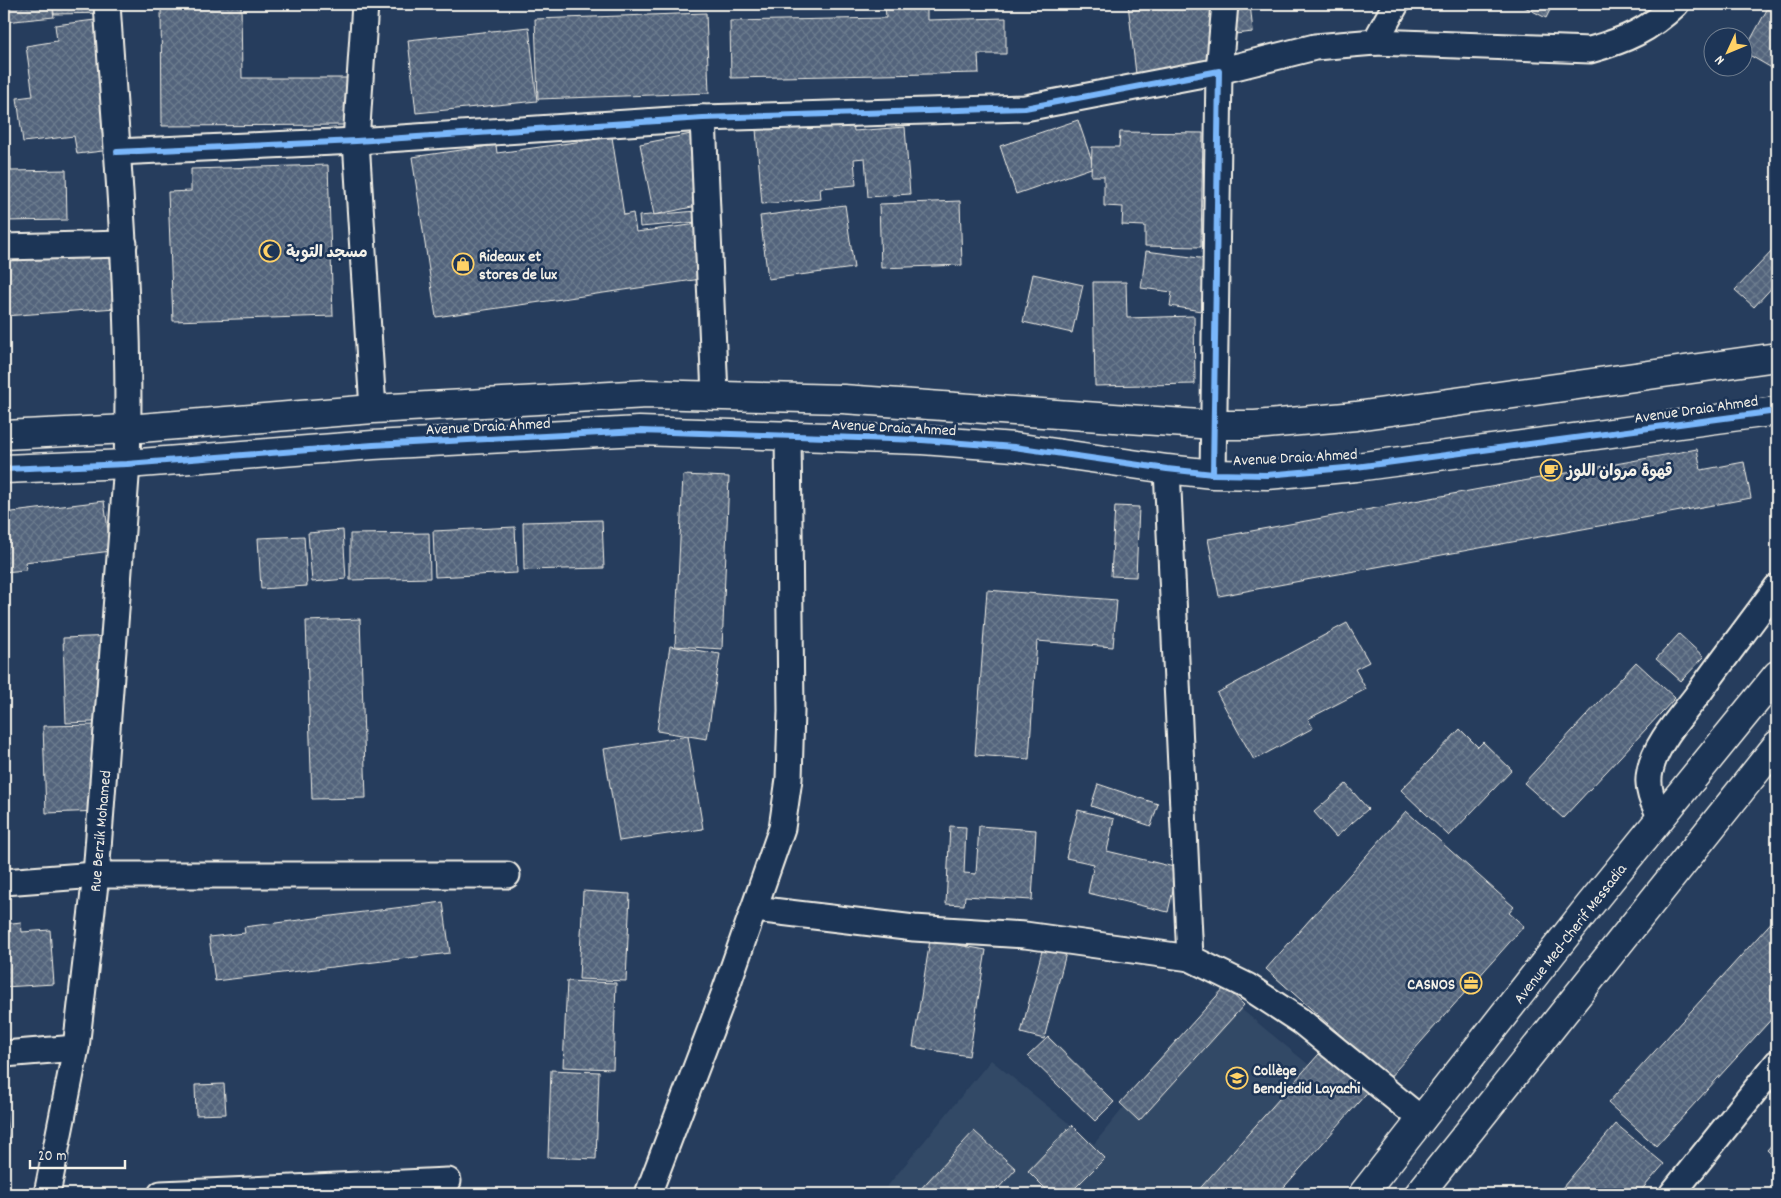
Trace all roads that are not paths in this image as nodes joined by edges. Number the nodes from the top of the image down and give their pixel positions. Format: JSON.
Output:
{"nodes":[{"id":1,"x":107,"y":4,"type":"edge"},
{"id":2,"x":365,"y":4,"type":"edge"},
{"id":3,"x":1225,"y":4,"type":"edge"},
{"id":4,"x":1396,"y":4,"type":"edge"},
{"id":5,"x":1676,"y":4,"type":"edge"},
{"id":6,"x":1375,"y":42,"type":"junction"},
{"id":7,"x":1219,"y":71,"type":"junction"},
{"id":8,"x":702,"y":118,"type":"junction"},
{"id":9,"x":356,"y":141,"type":"junction"},
{"id":10,"x":117,"y":152,"type":"junction"},
{"id":11,"x":124,"y":244,"type":"junction"},
{"id":12,"x":4,"y":247,"type":"edge"},
{"id":13,"x":1777,"y":357,"type":"edge"},
{"id":14,"x":715,"y":395,"type":"junction"},
{"id":15,"x":373,"y":409,"type":"junction"},
{"id":16,"x":1777,"y":411,"type":"edge"},
{"id":17,"x":1214,"y":425,"type":"junction"},
{"id":18,"x":128,"y":429,"type":"junction"},
{"id":19,"x":788,"y":434,"type":"junction"},
{"id":20,"x":4,"y":435,"type":"edge"},
{"id":21,"x":127,"y":464,"type":"junction"},
{"id":22,"x":4,"y":469,"type":"edge"},
{"id":23,"x":1167,"y":469,"type":"junction"},
{"id":24,"x":1213,"y":474,"type":"junction"},
{"id":25,"x":1777,"y":587,"type":"edge"},
{"id":26,"x":1777,"y":675,"type":"edge"},
{"id":27,"x":1777,"y":745,"type":"edge"},
{"id":28,"x":1661,"y":817,"type":"junction"},
{"id":29,"x":96,"y":875,"type":"junction"},
{"id":30,"x":507,"y":875,"type":"dead end"},
{"id":31,"x":4,"y":882,"type":"edge"},
{"id":32,"x":755,"y":909,"type":"junction"},
{"id":33,"x":1190,"y":958,"type":"junction"},
{"id":34,"x":76,"y":1048,"type":"junction"},
{"id":35,"x":4,"y":1054,"type":"edge"},
{"id":36,"x":1777,"y":1063,"type":"edge"},
{"id":37,"x":1422,"y":1120,"type":"junction"},
{"id":38,"x":448,"y":1181,"type":"dead end"},
{"id":39,"x":46,"y":1194,"type":"edge"},
{"id":40,"x":162,"y":1194,"type":"edge"},
{"id":41,"x":648,"y":1194,"type":"edge"},
{"id":42,"x":1363,"y":1194,"type":"edge"},
{"id":43,"x":1419,"y":1194,"type":"edge"},
{"id":44,"x":1672,"y":1194,"type":"edge"}],
"edges":[{"from":1,"to":10,"type":"street","name":"Rue Berzik Mohamed"},
{"from":2,"to":9,"type":"street"},
{"from":3,"to":7,"type":"street"},
{"from":4,"to":6,"type":"street"},
{"from":5,"to":6,"type":"street"},
{"from":6,"to":7,"type":"street"},
{"from":7,"to":8,"type":"street"},
{"from":7,"to":17,"type":"street"},
{"from":8,"to":9,"type":"street"},
{"from":8,"to":14,"type":"street"},
{"from":9,"to":10,"type":"street"},
{"from":9,"to":15,"type":"street"},
{"from":10,"to":11,"type":"street","name":"Rue Berzik Mohamed"},
{"from":11,"to":12,"type":"street"},
{"from":11,"to":18,"type":"street","name":"Rue Berzik Mohamed"},
{"from":13,"to":17,"type":"main road","name":"Avenue Draia Ahmed"},
{"from":14,"to":15,"type":"main road","name":"Avenue Draia Ahmed"},
{"from":14,"to":17,"type":"main road","name":"Avenue Draia Ahmed"},
{"from":15,"to":18,"type":"main road","name":"Avenue Draia Ahmed"},
{"from":16,"to":24,"type":"main road","name":"Avenue Draia Ahmed"},
{"from":17,"to":24,"type":"street"},
{"from":18,"to":20,"type":"main road","name":"Avenue Draia Ahmed"},
{"from":18,"to":21,"type":"street","name":"Rue Berzik Mohamed"},
{"from":19,"to":21,"type":"main road","name":"Avenue Draia Ahmed"},
{"from":19,"to":23,"type":"main road","name":"Avenue Draia Ahmed"},
{"from":19,"to":32,"type":"street"},
{"from":21,"to":22,"type":"main road","name":"Avenue Draia Ahmed"},
{"from":21,"to":29,"type":"street","name":"Rue Berzik Mohamed"},
{"from":23,"to":24,"type":"main road","name":"Avenue Draia Ahmed"},
{"from":23,"to":33,"type":"street"},
{"from":25,"to":28,"type":"street"},
{"from":26,"to":28,"type":"main road","name":"Avenue Med-Cherif Messadia"},
{"from":27,"to":43,"type":"main road"},
{"from":28,"to":37,"type":"main road","name":"Avenue Med-Cherif Messadia"},
{"from":29,"to":30,"type":"street"},
{"from":29,"to":31,"type":"street"},
{"from":29,"to":34,"type":"street","name":"Rue Berzik Mohamed"},
{"from":32,"to":33,"type":"street"},
{"from":32,"to":41,"type":"street"},
{"from":33,"to":37,"type":"street"},
{"from":34,"to":35,"type":"street"},
{"from":34,"to":39,"type":"street","name":"Rue Berzik Mohamed"},
{"from":36,"to":44,"type":"street"},
{"from":37,"to":42,"type":"main road","name":"Avenue Med-Cherif Messadia"},
{"from":38,"to":40,"type":"street"}]}
